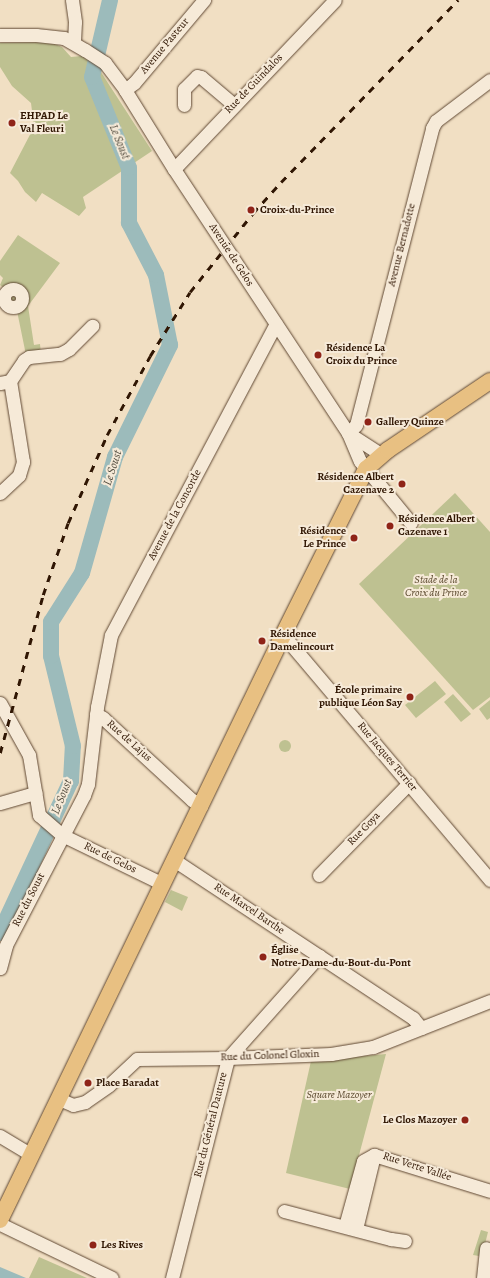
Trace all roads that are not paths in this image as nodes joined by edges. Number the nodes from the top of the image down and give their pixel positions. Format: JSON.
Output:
{"nodes":[{"id":1,"x":72,"y":0,"type":"edge"},
{"id":2,"x":204,"y":0,"type":"edge"},
{"id":3,"x":335,"y":0,"type":"edge"},
{"id":4,"x":0,"y":35,"type":"edge"},
{"id":5,"x":74,"y":43,"type":"junction"},
{"id":6,"x":490,"y":80,"type":"edge"},
{"id":7,"x":125,"y":90,"type":"junction"},
{"id":8,"x":184,"y":105,"type":"dead end"},
{"id":9,"x":234,"y":105,"type":"junction"},
{"id":10,"x":174,"y":169,"type":"junction"},
{"id":11,"x":276,"y":324,"type":"junction"},
{"id":12,"x":92,"y":326,"type":"dead end"},
{"id":13,"x":5,"y":382,"type":"edge"},
{"id":14,"x":487,"y":388,"type":"edge"},
{"id":15,"x":348,"y":433,"type":"junction"},
{"id":16,"x":382,"y":455,"type":"junction"},
{"id":17,"x":366,"y":469,"type":"junction"},
{"id":18,"x":0,"y":493,"type":"edge"},
{"id":19,"x":412,"y":523,"type":"dead end"},
{"id":20,"x":283,"y":635,"type":"junction"},
{"id":21,"x":0,"y":703,"type":"edge"},
{"id":22,"x":96,"y":714,"type":"junction"},
{"id":23,"x":409,"y":783,"type":"junction"},
{"id":24,"x":36,"y":793,"type":"junction"},
{"id":25,"x":0,"y":803,"type":"edge"},
{"id":26,"x":200,"y":806,"type":"junction"},
{"id":27,"x":60,"y":833,"type":"junction"},
{"id":28,"x":174,"y":860,"type":"junction"},
{"id":29,"x":319,"y":875,"type":"dead end"},
{"id":30,"x":490,"y":880,"type":"edge"},
{"id":31,"x":162,"y":884,"type":"junction"},
{"id":32,"x":319,"y":956,"type":"junction"},
{"id":33,"x":0,"y":968,"type":"edge"},
{"id":34,"x":490,"y":1001,"type":"edge"},
{"id":35,"x":421,"y":1028,"type":"junction"},
{"id":36,"x":228,"y":1058,"type":"junction"},
{"id":37,"x":58,"y":1099,"type":"junction"},
{"id":38,"x":0,"y":1136,"type":"edge"},
{"id":39,"x":30,"y":1154,"type":"junction"},
{"id":40,"x":490,"y":1191,"type":"edge"},
{"id":41,"x":284,"y":1211,"type":"dead end"},
{"id":42,"x":0,"y":1220,"type":"edge"},
{"id":43,"x":0,"y":1224,"type":"edge"},
{"id":44,"x":350,"y":1228,"type":"junction"},
{"id":45,"x":405,"y":1241,"type":"dead end"},
{"id":46,"x":486,"y":1248,"type":"dead end"},
{"id":47,"x":112,"y":1278,"type":"edge"},
{"id":48,"x":172,"y":1278,"type":"edge"},
{"id":49,"x":483,"y":1278,"type":"edge"}],
"edges":[{"from":1,"to":5,"type":"street"},
{"from":2,"to":7,"type":"street","name":"Avenue Pasteur"},
{"from":3,"to":9,"type":"street","name":"Rue de Guindalos"},
{"from":4,"to":5,"type":"street","name":"Avenue de Gelos"},
{"from":5,"to":7,"type":"street","name":"Avenue de Gelos"},
{"from":6,"to":15,"type":"street","name":"Avenue Bernadotte"},
{"from":7,"to":10,"type":"street","name":"Avenue de Gelos"},
{"from":8,"to":9,"type":"street"},
{"from":9,"to":10,"type":"street","name":"Rue de Guindalos"},
{"from":10,"to":11,"type":"street","name":"Avenue de Gelos"},
{"from":11,"to":15,"type":"street","name":"Avenue de Gelos"},
{"from":11,"to":22,"type":"street","name":"Avenue de la Concorde"},
{"from":12,"to":13,"type":"street"},
{"from":13,"to":18,"type":"street"},
{"from":14,"to":16,"type":"main road"},
{"from":15,"to":16,"type":"street"},
{"from":15,"to":17,"type":"street","name":"Avenue de Gelos"},
{"from":16,"to":17,"type":"main road"},
{"from":17,"to":19,"type":"street","name":"Avenue de Gelos"},
{"from":17,"to":20,"type":"main road"},
{"from":20,"to":23,"type":"street","name":"Rue Jacques Terrier"},
{"from":20,"to":26,"type":"main road"},
{"from":21,"to":24,"type":"street"},
{"from":22,"to":26,"type":"street","name":"Rue de Lajus"},
{"from":22,"to":27,"type":"street","name":"Rue de Lajus"},
{"from":23,"to":29,"type":"street","name":"Rue Goya"},
{"from":23,"to":30,"type":"street","name":"Rue Jacques Terrier"},
{"from":24,"to":25,"type":"street"},
{"from":24,"to":27,"type":"street","name":"Rue de Gelos"},
{"from":26,"to":28,"type":"main road"},
{"from":27,"to":31,"type":"street","name":"Rue de Gelos"},
{"from":27,"to":33,"type":"street","name":"Rue du Soust"},
{"from":28,"to":31,"type":"main road"},
{"from":28,"to":32,"type":"street","name":"Rue Marcel Barthe"},
{"from":31,"to":37,"type":"main road"},
{"from":32,"to":35,"type":"street","name":"Rue Marcel Barthe"},
{"from":32,"to":36,"type":"street","name":"Rue du Général Dauture"},
{"from":34,"to":35,"type":"street","name":"Rue du Colonel Gloxin"},
{"from":35,"to":36,"type":"street","name":"Rue du Colonel Gloxin"},
{"from":36,"to":37,"type":"street","name":"Rue du Colonel Gloxin"},
{"from":36,"to":48,"type":"street","name":"Rue du Général Dauture"},
{"from":37,"to":39,"type":"main road"},
{"from":38,"to":39,"type":"street"},
{"from":39,"to":42,"type":"main road"},
{"from":40,"to":44,"type":"street","name":"Rue Verte Vallée"},
{"from":41,"to":44,"type":"street"},
{"from":43,"to":47,"type":"street"},
{"from":44,"to":45,"type":"street"},
{"from":46,"to":49,"type":"street"}]}
